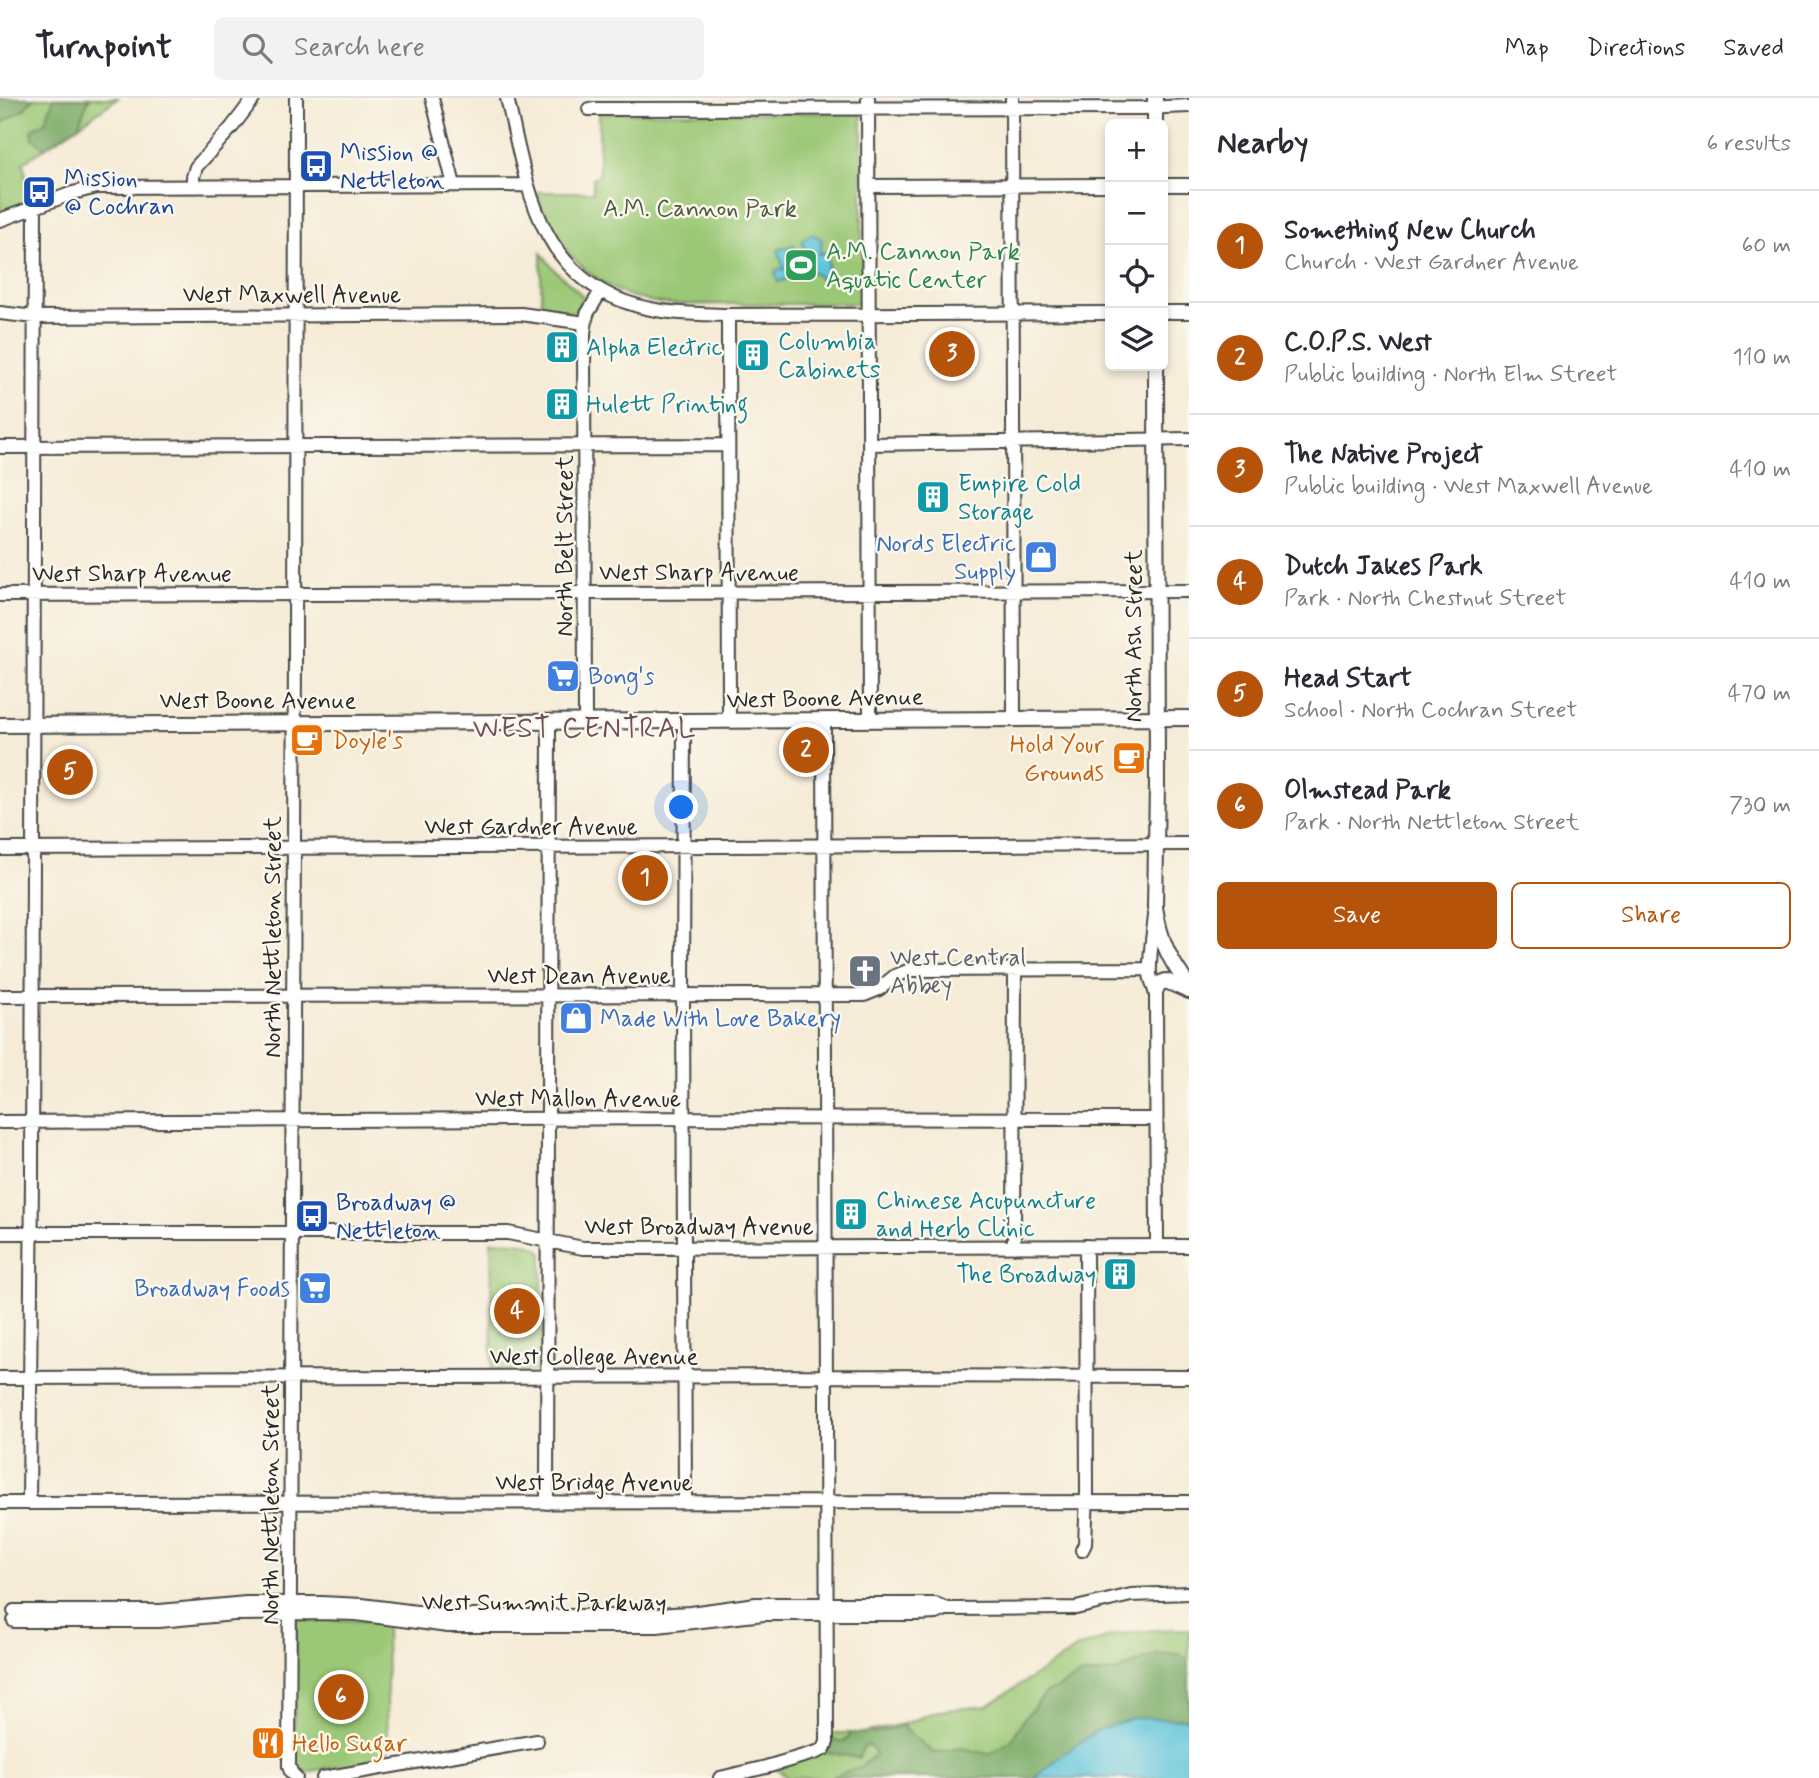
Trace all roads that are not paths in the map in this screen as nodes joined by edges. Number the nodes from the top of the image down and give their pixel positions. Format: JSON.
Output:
{"nodes":[{"id":1,"x":254,"y":98,"type":"edge"},
{"id":2,"x":296,"y":98,"type":"edge"},
{"id":3,"x":432,"y":98,"type":"edge"},
{"id":4,"x":507,"y":98,"type":"edge"},
{"id":5,"x":726,"y":103,"type":"edge"},
{"id":6,"x":868,"y":103,"type":"edge"},
{"id":7,"x":1012,"y":103,"type":"edge"},
{"id":8,"x":1155,"y":103,"type":"edge"},
{"id":9,"x":1189,"y":106,"type":"edge"},
{"id":10,"x":589,"y":109,"type":"dead end"},
{"id":11,"x":1012,"y":185,"type":"junction"},
{"id":12,"x":1105,"y":185,"type":"edge"},
{"id":13,"x":1168,"y":185,"type":"edge"},
{"id":14,"x":1189,"y":185,"type":"edge"},
{"id":15,"x":295,"y":186,"type":"junction"},
{"id":16,"x":454,"y":186,"type":"junction"},
{"id":17,"x":527,"y":186,"type":"junction"},
{"id":18,"x":869,"y":186,"type":"junction"},
{"id":19,"x":193,"y":187,"type":"junction"},
{"id":20,"x":35,"y":207,"type":"junction"},
{"id":21,"x":0,"y":220,"type":"edge"},
{"id":22,"x":601,"y":291,"type":"junction"},
{"id":23,"x":1168,"y":312,"type":"edge"},
{"id":24,"x":1189,"y":312,"type":"edge"},
{"id":25,"x":0,"y":313,"type":"edge"},
{"id":26,"x":1105,"y":313,"type":"edge"},
{"id":27,"x":869,"y":314,"type":"junction"},
{"id":28,"x":1013,"y":314,"type":"junction"},
{"id":29,"x":295,"y":315,"type":"junction"},
{"id":30,"x":727,"y":315,"type":"junction"},
{"id":31,"x":35,"y":317,"type":"junction"},
{"id":32,"x":585,"y":323,"type":"junction"},
{"id":33,"x":1156,"y":371,"type":"edge"},
{"id":34,"x":1156,"y":439,"type":"junction"},
{"id":35,"x":1189,"y":439,"type":"edge"},
{"id":36,"x":1013,"y":441,"type":"junction"},
{"id":37,"x":869,"y":444,"type":"junction"},
{"id":38,"x":295,"y":445,"type":"junction"},
{"id":39,"x":727,"y":445,"type":"junction"},
{"id":40,"x":584,"y":446,"type":"junction"},
{"id":41,"x":0,"y":447,"type":"edge"},
{"id":42,"x":34,"y":447,"type":"junction"},
{"id":43,"x":1156,"y":591,"type":"junction"},
{"id":44,"x":1189,"y":591,"type":"edge"},
{"id":45,"x":870,"y":592,"type":"junction"},
{"id":46,"x":1014,"y":592,"type":"junction"},
{"id":47,"x":295,"y":593,"type":"junction"},
{"id":48,"x":729,"y":593,"type":"junction"},
{"id":49,"x":585,"y":594,"type":"junction"},
{"id":50,"x":0,"y":595,"type":"edge"},
{"id":51,"x":34,"y":595,"type":"junction"},
{"id":52,"x":1156,"y":718,"type":"junction"},
{"id":53,"x":1189,"y":718,"type":"edge"},
{"id":54,"x":1014,"y":719,"type":"junction"},
{"id":55,"x":870,"y":720,"type":"junction"},
{"id":56,"x":684,"y":721,"type":"junction"},
{"id":57,"x":729,"y":721,"type":"junction"},
{"id":58,"x":824,"y":721,"type":"junction"},
{"id":59,"x":549,"y":722,"type":"junction"},
{"id":60,"x":585,"y":722,"type":"junction"},
{"id":61,"x":294,"y":723,"type":"junction"},
{"id":62,"x":0,"y":725,"type":"edge"},
{"id":63,"x":33,"y":725,"type":"junction"},
{"id":64,"x":1157,"y":844,"type":"junction"},
{"id":65,"x":1189,"y":844,"type":"edge"},
{"id":66,"x":825,"y":846,"type":"junction"},
{"id":67,"x":293,"y":847,"type":"junction"},
{"id":68,"x":549,"y":847,"type":"junction"},
{"id":69,"x":684,"y":847,"type":"junction"},
{"id":70,"x":0,"y":849,"type":"edge"},
{"id":71,"x":33,"y":849,"type":"junction"},
{"id":72,"x":1156,"y":907,"type":"junction"},
{"id":73,"x":1150,"y":969,"type":"junction"},
{"id":74,"x":1015,"y":970,"type":"junction"},
{"id":75,"x":1183,"y":970,"type":"edge"},
{"id":76,"x":1161,"y":985,"type":"junction"},
{"id":77,"x":1189,"y":988,"type":"edge"},
{"id":78,"x":548,"y":995,"type":"junction"},
{"id":79,"x":826,"y":995,"type":"junction"},
{"id":80,"x":0,"y":996,"type":"edge"},
{"id":81,"x":32,"y":996,"type":"junction"},
{"id":82,"x":682,"y":996,"type":"junction"},
{"id":83,"x":293,"y":997,"type":"junction"},
{"id":84,"x":683,"y":1118,"type":"junction"},
{"id":85,"x":826,"y":1118,"type":"junction"},
{"id":86,"x":1015,"y":1119,"type":"junction"},
{"id":87,"x":1156,"y":1119,"type":"junction"},
{"id":88,"x":292,"y":1120,"type":"junction"},
{"id":89,"x":547,"y":1120,"type":"junction"},
{"id":90,"x":0,"y":1122,"type":"edge"},
{"id":91,"x":32,"y":1122,"type":"junction"},
{"id":92,"x":0,"y":1233,"type":"edge"},
{"id":93,"x":32,"y":1233,"type":"junction"},
{"id":94,"x":292,"y":1233,"type":"junction"},
{"id":95,"x":547,"y":1240,"type":"junction"},
{"id":96,"x":1157,"y":1246,"type":"junction"},
{"id":97,"x":1189,"y":1246,"type":"edge"},
{"id":98,"x":826,"y":1247,"type":"junction"},
{"id":99,"x":1014,"y":1247,"type":"junction"},
{"id":100,"x":1086,"y":1247,"type":"junction"},
{"id":101,"x":684,"y":1248,"type":"junction"},
{"id":102,"x":826,"y":1376,"type":"junction"},
{"id":103,"x":1085,"y":1376,"type":"junction"},
{"id":104,"x":291,"y":1377,"type":"junction"},
{"id":105,"x":684,"y":1377,"type":"junction"},
{"id":106,"x":1189,"y":1377,"type":"edge"},
{"id":107,"x":0,"y":1378,"type":"edge"},
{"id":108,"x":30,"y":1378,"type":"junction"},
{"id":109,"x":547,"y":1378,"type":"junction"},
{"id":110,"x":685,"y":1502,"type":"junction"},
{"id":111,"x":827,"y":1502,"type":"junction"},
{"id":112,"x":1086,"y":1502,"type":"junction"},
{"id":113,"x":1189,"y":1502,"type":"edge"},
{"id":114,"x":0,"y":1503,"type":"edge"},
{"id":115,"x":29,"y":1503,"type":"junction"},
{"id":116,"x":291,"y":1503,"type":"junction"},
{"id":117,"x":547,"y":1503,"type":"junction"},
{"id":118,"x":1082,"y":1550,"type":"dead end"},
{"id":119,"x":1189,"y":1593,"type":"edge"},
{"id":120,"x":290,"y":1608,"type":"junction"},
{"id":121,"x":828,"y":1609,"type":"junction"},
{"id":122,"x":14,"y":1616,"type":"dead end"},
{"id":123,"x":537,"y":1741,"type":"dead end"},
{"id":124,"x":295,"y":1777,"type":"edge"},
{"id":125,"x":323,"y":1778,"type":"edge"},
{"id":126,"x":720,"y":1778,"type":"edge"}],
"edges":[{"from":1,"to":19,"type":"street"},
{"from":2,"to":15,"type":"street","name":"North Nettleton Street"},
{"from":3,"to":16,"type":"street"},
{"from":4,"to":17,"type":"street"},
{"from":5,"to":6,"type":"street"},
{"from":5,"to":10,"type":"street"},
{"from":6,"to":7,"type":"street"},
{"from":6,"to":18,"type":"street"},
{"from":7,"to":8,"type":"street"},
{"from":7,"to":11,"type":"street"},
{"from":8,"to":9,"type":"street"},
{"from":11,"to":12,"type":"street"},
{"from":11,"to":18,"type":"street"},
{"from":11,"to":28,"type":"street"},
{"from":13,"to":14,"type":"street"},
{"from":15,"to":16,"type":"street"},
{"from":15,"to":19,"type":"street"},
{"from":15,"to":29,"type":"street","name":"North Nettleton Street"},
{"from":16,"to":17,"type":"street"},
{"from":17,"to":22,"type":"street"},
{"from":18,"to":27,"type":"street"},
{"from":19,"to":20,"type":"street"},
{"from":20,"to":21,"type":"street"},
{"from":20,"to":31,"type":"street"},
{"from":22,"to":30,"type":"street"},
{"from":22,"to":32,"type":"street","name":"North Belt Street"},
{"from":23,"to":24,"type":"street"},
{"from":25,"to":31,"type":"street","name":"West Maxwell Avenue"},
{"from":26,"to":28,"type":"street"},
{"from":27,"to":28,"type":"street"},
{"from":27,"to":30,"type":"street"},
{"from":27,"to":37,"type":"street"},
{"from":28,"to":36,"type":"street"},
{"from":29,"to":31,"type":"street","name":"West Maxwell Avenue"},
{"from":29,"to":32,"type":"street","name":"West Maxwell Avenue"},
{"from":29,"to":38,"type":"street","name":"North Nettleton Street"},
{"from":30,"to":39,"type":"street"},
{"from":31,"to":42,"type":"street"},
{"from":32,"to":40,"type":"street","name":"North Belt Street"},
{"from":33,"to":34,"type":"main road","name":"North Ash Street"},
{"from":34,"to":35,"type":"street"},
{"from":34,"to":36,"type":"street"},
{"from":34,"to":43,"type":"main road","name":"North Ash Street"},
{"from":36,"to":37,"type":"street"},
{"from":36,"to":46,"type":"street"},
{"from":37,"to":45,"type":"street"},
{"from":38,"to":40,"type":"street"},
{"from":38,"to":42,"type":"street"},
{"from":38,"to":47,"type":"street","name":"North Nettleton Street"},
{"from":39,"to":40,"type":"street"},
{"from":39,"to":48,"type":"street"},
{"from":40,"to":49,"type":"street","name":"North Belt Street"},
{"from":41,"to":42,"type":"street"},
{"from":42,"to":51,"type":"street"},
{"from":43,"to":44,"type":"street","name":"West Sharp Avenue"},
{"from":43,"to":46,"type":"street","name":"West Sharp Avenue"},
{"from":43,"to":52,"type":"main road","name":"North Ash Street"},
{"from":45,"to":46,"type":"street","name":"West Sharp Avenue"},
{"from":45,"to":48,"type":"street","name":"West Sharp Avenue"},
{"from":45,"to":55,"type":"street"},
{"from":46,"to":54,"type":"street"},
{"from":47,"to":49,"type":"street","name":"West Sharp Avenue"},
{"from":47,"to":51,"type":"street","name":"West Sharp Avenue"},
{"from":47,"to":61,"type":"street","name":"North Nettleton Street"},
{"from":48,"to":49,"type":"street","name":"West Sharp Avenue"},
{"from":48,"to":57,"type":"street"},
{"from":49,"to":60,"type":"street","name":"North Belt Street"},
{"from":50,"to":51,"type":"street","name":"West Sharp Avenue"},
{"from":51,"to":63,"type":"street"},
{"from":52,"to":53,"type":"main road","name":"West Boone Avenue"},
{"from":52,"to":54,"type":"main road","name":"West Boone Avenue"},
{"from":52,"to":64,"type":"main road","name":"North Ash Street"},
{"from":54,"to":55,"type":"main road","name":"West Boone Avenue"},
{"from":55,"to":58,"type":"main road","name":"West Boone Avenue"},
{"from":56,"to":57,"type":"main road","name":"West Boone Avenue"},
{"from":56,"to":60,"type":"main road","name":"West Boone Avenue"},
{"from":56,"to":69,"type":"street"},
{"from":57,"to":58,"type":"main road","name":"West Boone Avenue"},
{"from":58,"to":66,"type":"street"},
{"from":59,"to":60,"type":"main road","name":"West Boone Avenue"},
{"from":59,"to":61,"type":"main road","name":"West Boone Avenue"},
{"from":59,"to":68,"type":"street"},
{"from":61,"to":63,"type":"main road","name":"West Boone Avenue"},
{"from":61,"to":67,"type":"street","name":"North Nettleton Street"},
{"from":62,"to":63,"type":"main road","name":"West Boone Avenue"},
{"from":63,"to":71,"type":"street"},
{"from":64,"to":65,"type":"street","name":"West Gardner Avenue"},
{"from":64,"to":66,"type":"street","name":"West Gardner Avenue"},
{"from":64,"to":72,"type":"main road","name":"North Ash Street"},
{"from":66,"to":69,"type":"street","name":"West Gardner Avenue"},
{"from":66,"to":79,"type":"street"},
{"from":67,"to":68,"type":"street","name":"West Gardner Avenue"},
{"from":67,"to":71,"type":"street","name":"West Gardner Avenue"},
{"from":67,"to":83,"type":"street","name":"North Nettleton Street"},
{"from":68,"to":69,"type":"street","name":"West Gardner Avenue"},
{"from":68,"to":78,"type":"street"},
{"from":69,"to":82,"type":"street"},
{"from":70,"to":71,"type":"street","name":"West Gardner Avenue"},
{"from":71,"to":81,"type":"street"},
{"from":72,"to":73,"type":"street","name":"North Ash Street"},
{"from":72,"to":75,"type":"main road","name":"North Ash Street"},
{"from":73,"to":74,"type":"street","name":"West Dean Avenue"},
{"from":73,"to":76,"type":"street","name":"North Ash Street"},
{"from":74,"to":79,"type":"street","name":"West Dean Avenue"},
{"from":74,"to":86,"type":"street"},
{"from":75,"to":76,"type":"street"},
{"from":75,"to":77,"type":"main road","name":"North Ash Street"},
{"from":76,"to":77,"type":"main road"},
{"from":76,"to":87,"type":"street","name":"North Ash Street"},
{"from":78,"to":82,"type":"street","name":"West Dean Avenue"},
{"from":78,"to":83,"type":"street","name":"West Dean Avenue"},
{"from":78,"to":89,"type":"street"},
{"from":79,"to":82,"type":"street","name":"West Dean Avenue"},
{"from":79,"to":85,"type":"street"},
{"from":80,"to":81,"type":"street","name":"West Dean Avenue"},
{"from":81,"to":83,"type":"street","name":"West Dean Avenue"},
{"from":81,"to":91,"type":"street"},
{"from":82,"to":84,"type":"street"},
{"from":83,"to":88,"type":"street","name":"North Nettleton Street"},
{"from":84,"to":85,"type":"street","name":"West Mallon Avenue"},
{"from":84,"to":89,"type":"street","name":"West Mallon Avenue"},
{"from":84,"to":101,"type":"street"},
{"from":85,"to":86,"type":"street","name":"West Mallon Avenue"},
{"from":85,"to":98,"type":"street"},
{"from":86,"to":87,"type":"street","name":"West Mallon Avenue"},
{"from":86,"to":99,"type":"street"},
{"from":87,"to":96,"type":"street","name":"North Ash Street"},
{"from":88,"to":89,"type":"street","name":"West Mallon Avenue"},
{"from":88,"to":91,"type":"street","name":"West Mallon Avenue"},
{"from":88,"to":94,"type":"street","name":"North Nettleton Street"},
{"from":89,"to":95,"type":"street"},
{"from":90,"to":91,"type":"street","name":"West Mallon Avenue"},
{"from":91,"to":93,"type":"street"},
{"from":92,"to":93,"type":"street","name":"West Broadway Avenue"},
{"from":93,"to":94,"type":"street","name":"West Broadway Avenue"},
{"from":93,"to":108,"type":"street"},
{"from":94,"to":95,"type":"street","name":"West Broadway Avenue"},
{"from":94,"to":104,"type":"street","name":"North Nettleton Street"},
{"from":95,"to":101,"type":"street","name":"West Broadway Avenue"},
{"from":95,"to":109,"type":"street"},
{"from":96,"to":97,"type":"street","name":"West Broadway Avenue"},
{"from":96,"to":100,"type":"street","name":"West Broadway Avenue"},
{"from":98,"to":99,"type":"street","name":"West Broadway Avenue"},
{"from":98,"to":101,"type":"street","name":"West Broadway Avenue"},
{"from":98,"to":102,"type":"street"},
{"from":99,"to":100,"type":"street","name":"West Broadway Avenue"},
{"from":100,"to":103,"type":"street"},
{"from":101,"to":105,"type":"street"},
{"from":102,"to":103,"type":"street","name":"West College Avenue"},
{"from":102,"to":105,"type":"street","name":"West College Avenue"},
{"from":102,"to":111,"type":"street"},
{"from":103,"to":106,"type":"street","name":"West College Avenue"},
{"from":103,"to":112,"type":"street"},
{"from":104,"to":108,"type":"street","name":"West College Avenue"},
{"from":104,"to":109,"type":"street","name":"West College Avenue"},
{"from":104,"to":116,"type":"street","name":"North Nettleton Street"},
{"from":105,"to":109,"type":"street","name":"West College Avenue"},
{"from":105,"to":110,"type":"street"},
{"from":107,"to":108,"type":"street","name":"West College Avenue"},
{"from":108,"to":115,"type":"street"},
{"from":109,"to":117,"type":"street"},
{"from":110,"to":111,"type":"street","name":"West Bridge Avenue"},
{"from":110,"to":117,"type":"street","name":"West Bridge Avenue"},
{"from":111,"to":112,"type":"street","name":"West Bridge Avenue"},
{"from":111,"to":121,"type":"street"},
{"from":112,"to":113,"type":"street","name":"West Bridge Avenue"},
{"from":112,"to":118,"type":"street"},
{"from":114,"to":115,"type":"street","name":"West Bridge Avenue"},
{"from":115,"to":116,"type":"street","name":"West Bridge Avenue"},
{"from":116,"to":117,"type":"street","name":"West Bridge Avenue"},
{"from":116,"to":120,"type":"street","name":"North Nettleton Street"},
{"from":119,"to":121,"type":"street","name":"West Summit Parkway"},
{"from":120,"to":121,"type":"street","name":"West Summit Parkway"},
{"from":120,"to":122,"type":"street","name":"West Summit Parkway"},
{"from":120,"to":124,"type":"street","name":"North Nettleton Street"},
{"from":121,"to":126,"type":"street"},
{"from":123,"to":125,"type":"street"}]}
